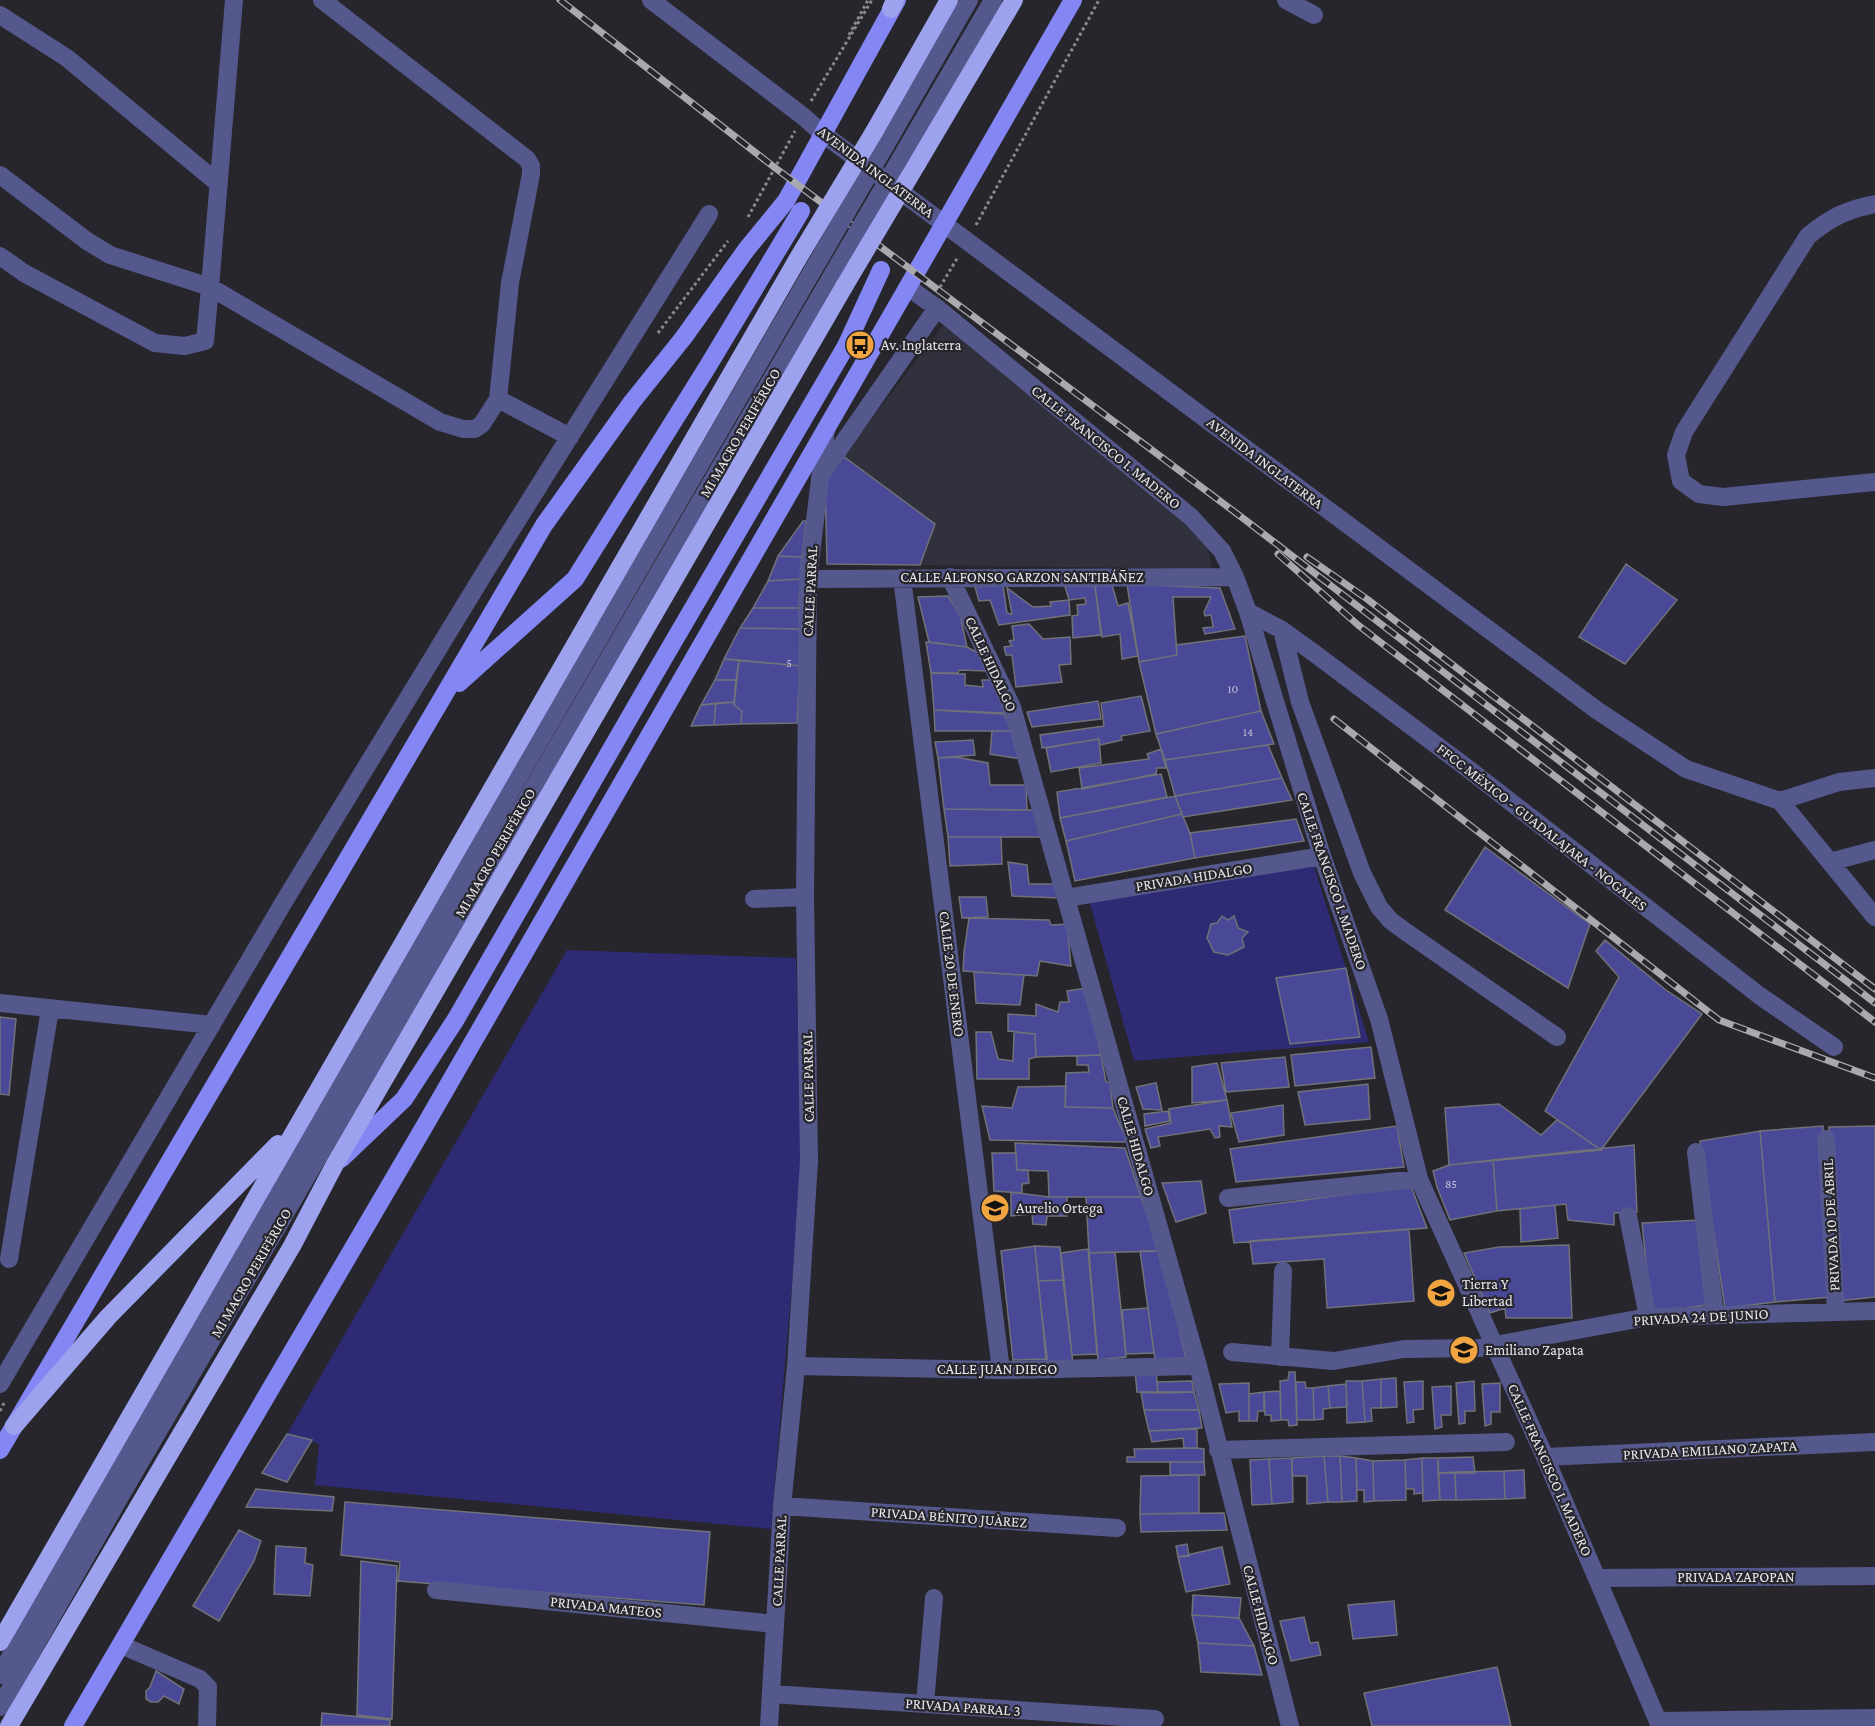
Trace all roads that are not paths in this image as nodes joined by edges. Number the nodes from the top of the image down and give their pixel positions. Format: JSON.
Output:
{"nodes":[{"id":1,"x":234,"y":0,"type":"edge"},
{"id":2,"x":322,"y":0,"type":"edge"},
{"id":3,"x":651,"y":0,"type":"edge"},
{"id":4,"x":949,"y":0,"type":"edge"},
{"id":5,"x":969,"y":0,"type":"edge"},
{"id":6,"x":993,"y":0,"type":"edge"},
{"id":7,"x":1014,"y":0,"type":"edge"},
{"id":8,"x":1073,"y":0,"type":"edge"},
{"id":9,"x":1286,"y":0,"type":"edge"},
{"id":10,"x":894,"y":3,"type":"edge"},
{"id":11,"x":0,"y":15,"type":"edge"},
{"id":12,"x":1314,"y":15,"type":"dead end"},
{"id":13,"x":822,"y":133,"type":"junction"},
{"id":14,"x":879,"y":139,"type":"junction"},
{"id":15,"x":909,"y":161,"type":"junction"},
{"id":16,"x":0,"y":175,"type":"edge"},
{"id":17,"x":219,"y":184,"type":"junction"},
{"id":18,"x":1875,"y":204,"type":"edge"},
{"id":19,"x":793,"y":206,"type":"junction"},
{"id":20,"x":709,"y":214,"type":"dead end"},
{"id":21,"x":945,"y":223,"type":"junction"},
{"id":22,"x":0,"y":256,"type":"edge"},
{"id":23,"x":881,"y":270,"type":"junction"},
{"id":24,"x":210,"y":287,"type":"junction"},
{"id":25,"x":909,"y":288,"type":"junction"},
{"id":26,"x":936,"y":308,"type":"junction"},
{"id":27,"x":498,"y":399,"type":"junction"},
{"id":28,"x":826,"y":427,"type":"junction"},
{"id":29,"x":570,"y":437,"type":"junction"},
{"id":30,"x":818,"y":480,"type":"junction"},
{"id":31,"x":1875,"y":482,"type":"edge"},
{"id":32,"x":950,"y":577,"type":"junction"},
{"id":33,"x":1235,"y":577,"type":"junction"},
{"id":34,"x":902,"y":578,"type":"junction"},
{"id":35,"x":808,"y":579,"type":"junction"},
{"id":36,"x":1248,"y":612,"type":"junction"},
{"id":37,"x":1281,"y":630,"type":"junction"},
{"id":38,"x":446,"y":694,"type":"junction"},
{"id":39,"x":1875,"y":778,"type":"edge"},
{"id":40,"x":1780,"y":801,"type":"junction"},
{"id":41,"x":606,"y":810,"type":"junction"},
{"id":42,"x":1875,"y":850,"type":"edge"},
{"id":43,"x":1322,"y":856,"type":"junction"},
{"id":44,"x":1830,"y":862,"type":"junction"},
{"id":45,"x":532,"y":888,"type":"junction"},
{"id":46,"x":805,"y":897,"type":"junction"},
{"id":47,"x":1066,"y":898,"type":"junction"},
{"id":48,"x":754,"y":899,"type":"dead end"},
{"id":49,"x":1875,"y":917,"type":"edge"},
{"id":50,"x":0,"y":1003,"type":"edge"},
{"id":51,"x":50,"y":1009,"type":"junction"},
{"id":52,"x":212,"y":1025,"type":"junction"},
{"id":53,"x":1557,"y":1037,"type":"dead end"},
{"id":54,"x":1834,"y":1047,"type":"dead end"},
{"id":55,"x":297,"y":1125,"type":"junction"},
{"id":56,"x":1826,"y":1139,"type":"dead end"},
{"id":57,"x":1696,"y":1152,"type":"dead end"},
{"id":58,"x":335,"y":1164,"type":"junction"},
{"id":59,"x":1419,"y":1179,"type":"junction"},
{"id":60,"x":1228,"y":1198,"type":"dead end"},
{"id":61,"x":1628,"y":1216,"type":"dead end"},
{"id":62,"x":9,"y":1259,"type":"dead end"},
{"id":63,"x":1283,"y":1271,"type":"dead end"},
{"id":64,"x":1875,"y":1311,"type":"edge"},
{"id":65,"x":1836,"y":1312,"type":"junction"},
{"id":66,"x":1715,"y":1315,"type":"junction"},
{"id":67,"x":1648,"y":1317,"type":"junction"},
{"id":68,"x":1493,"y":1345,"type":"junction"},
{"id":69,"x":1232,"y":1352,"type":"dead end"},
{"id":70,"x":1280,"y":1357,"type":"junction"},
{"id":71,"x":796,"y":1366,"type":"junction"},
{"id":72,"x":1198,"y":1366,"type":"junction"},
{"id":73,"x":1001,"y":1370,"type":"junction"},
{"id":74,"x":0,"y":1384,"type":"edge"},
{"id":75,"x":15,"y":1426,"type":"junction"},
{"id":76,"x":1506,"y":1442,"type":"dead end"},
{"id":77,"x":1875,"y":1442,"type":"edge"},
{"id":78,"x":0,"y":1450,"type":"edge"},
{"id":79,"x":1218,"y":1450,"type":"junction"},
{"id":80,"x":1545,"y":1457,"type":"junction"},
{"id":81,"x":782,"y":1506,"type":"junction"},
{"id":82,"x":1117,"y":1528,"type":"dead end"},
{"id":83,"x":1875,"y":1576,"type":"edge"},
{"id":84,"x":1598,"y":1578,"type":"junction"},
{"id":85,"x":436,"y":1590,"type":"dead end"},
{"id":86,"x":934,"y":1598,"type":"dead end"},
{"id":87,"x":775,"y":1624,"type":"junction"},
{"id":88,"x":0,"y":1642,"type":"edge"},
{"id":89,"x":121,"y":1645,"type":"junction"},
{"id":90,"x":0,"y":1675,"type":"edge"},
{"id":91,"x":771,"y":1694,"type":"junction"},
{"id":92,"x":925,"y":1704,"type":"junction"},
{"id":93,"x":0,"y":1707,"type":"edge"},
{"id":94,"x":1875,"y":1718,"type":"edge"},
{"id":95,"x":1155,"y":1719,"type":"dead end"},
{"id":96,"x":1659,"y":1724,"type":"edge"},
{"id":97,"x":9,"y":1726,"type":"edge"},
{"id":98,"x":73,"y":1726,"type":"edge"},
{"id":99,"x":207,"y":1726,"type":"edge"},
{"id":100,"x":769,"y":1726,"type":"edge"},
{"id":101,"x":1290,"y":1726,"type":"edge"}],
"edges":[{"from":1,"to":17,"type":"street"},
{"from":2,"to":27,"type":"street"},
{"from":3,"to":13,"type":"street","name":"AVENIDA INGLATERRA"},
{"from":4,"to":14,"type":"highway"},
{"from":5,"to":14,"type":"street","name":"MI MACRO PERIFÉRICO"},
{"from":6,"to":15,"type":"street","name":"MI MACRO PERIFÉRICO"},
{"from":7,"to":15,"type":"highway"},
{"from":8,"to":21,"type":"main road"},
{"from":9,"to":12,"type":"street"},
{"from":10,"to":13,"type":"main road"},
{"from":11,"to":17,"type":"street"},
{"from":13,"to":19,"type":"main road"},
{"from":13,"to":21,"type":"street","name":"AVENIDA INGLATERRA"},
{"from":14,"to":55,"type":"highway","bridge":true},
{"from":14,"to":90,"type":"street","name":"MI MACRO PERIFÉRICO","bridge":true},
{"from":15,"to":58,"type":"highway","bridge":true},
{"from":15,"to":93,"type":"street","name":"MI MACRO PERIFÉRICO","bridge":true},
{"from":16,"to":24,"type":"street"},
{"from":17,"to":24,"type":"street"},
{"from":18,"to":31,"type":"street"},
{"from":19,"to":23,"type":"main road","name":"CALLE FRANCISCO I. MADERO"},
{"from":19,"to":38,"type":"main road"},
{"from":19,"to":38,"type":"main road"},
{"from":20,"to":29,"type":"street"},
{"from":21,"to":25,"type":"main road"},
{"from":21,"to":40,"type":"street","name":"AVENIDA INGLATERRA"},
{"from":22,"to":24,"type":"street"},
{"from":23,"to":25,"type":"main road","name":"CALLE FRANCISCO I. MADERO"},
{"from":23,"to":45,"type":"main road"},
{"from":24,"to":27,"type":"street"},
{"from":25,"to":26,"type":"street","name":"CALLE FRANCISCO I. MADERO"},
{"from":25,"to":28,"type":"main road"},
{"from":26,"to":30,"type":"street"},
{"from":26,"to":33,"type":"street","name":"CALLE FRANCISCO I. MADERO"},
{"from":27,"to":29,"type":"street"},
{"from":28,"to":30,"type":"street","name":"CALLE PARRAL"},
{"from":28,"to":41,"type":"main road"},
{"from":29,"to":52,"type":"street"},
{"from":30,"to":35,"type":"street","name":"CALLE PARRAL"},
{"from":32,"to":33,"type":"street","name":"CALLE ALFONSO GARZON SANTIBÁÑEZ"},
{"from":32,"to":34,"type":"street","name":"CALLE ALFONSO GARZON SANTIBÁÑEZ"},
{"from":32,"to":47,"type":"street","name":"CALLE HIDALGO"},
{"from":33,"to":36,"type":"street","name":"CALLE FRANCISCO I. MADERO"},
{"from":34,"to":35,"type":"street","name":"CALLE ALFONSO GARZON SANTIBÁÑEZ"},
{"from":34,"to":73,"type":"street","name":"CALLE 20 DE ENERO"},
{"from":35,"to":46,"type":"street","name":"CALLE PARRAL"},
{"from":36,"to":37,"type":"street","name":"FFCC MÉXICO - GUADALAJARA - NOGALES"},
{"from":36,"to":43,"type":"street","name":"CALLE FRANCISCO I. MADERO"},
{"from":37,"to":53,"type":"street"},
{"from":37,"to":54,"type":"street","name":"FFCC MÉXICO - GUADALAJARA - NOGALES"},
{"from":38,"to":75,"type":"main road"},
{"from":39,"to":40,"type":"street"},
{"from":40,"to":44,"type":"street"},
{"from":41,"to":45,"type":"main road"},
{"from":41,"to":89,"type":"main road"},
{"from":42,"to":44,"type":"street"},
{"from":43,"to":47,"type":"street","name":"PRIVADA HIDALGO"},
{"from":43,"to":59,"type":"street","name":"CALLE FRANCISCO I. MADERO"},
{"from":44,"to":49,"type":"street"},
{"from":45,"to":58,"type":"main road"},
{"from":46,"to":48,"type":"street"},
{"from":46,"to":71,"type":"street","name":"CALLE PARRAL"},
{"from":47,"to":72,"type":"street","name":"CALLE HIDALGO"},
{"from":50,"to":51,"type":"street"},
{"from":51,"to":52,"type":"street"},
{"from":51,"to":62,"type":"street"},
{"from":52,"to":74,"type":"street"},
{"from":55,"to":75,"type":"highway"},
{"from":55,"to":88,"type":"highway"},
{"from":56,"to":65,"type":"street","name":"PRIVADA 10 DE ABRIL"},
{"from":57,"to":66,"type":"street"},
{"from":58,"to":97,"type":"highway"},
{"from":59,"to":60,"type":"street"},
{"from":59,"to":68,"type":"street","name":"CALLE FRANCISCO I. MADERO"},
{"from":61,"to":67,"type":"street"},
{"from":63,"to":70,"type":"street"},
{"from":64,"to":65,"type":"street","name":"PRIVADA 24 DE JUNIO"},
{"from":65,"to":66,"type":"street","name":"PRIVADA 24 DE JUNIO"},
{"from":66,"to":67,"type":"street","name":"PRIVADA 24 DE JUNIO"},
{"from":67,"to":68,"type":"street","name":"PRIVADA 24 DE JUNIO"},
{"from":68,"to":70,"type":"street","name":"PRIVADA 24 DE JUNIO"},
{"from":68,"to":80,"type":"street","name":"CALLE FRANCISCO I. MADERO"},
{"from":69,"to":70,"type":"street","name":"PRIVADA 24 DE JUNIO"},
{"from":71,"to":73,"type":"street","name":"CALLE JUAN DIEGO"},
{"from":71,"to":81,"type":"street","name":"CALLE PARRAL"},
{"from":72,"to":73,"type":"street","name":"CALLE JUAN DIEGO"},
{"from":72,"to":79,"type":"street","name":"CALLE HIDALGO"},
{"from":75,"to":78,"type":"main road"},
{"from":76,"to":79,"type":"street"},
{"from":77,"to":80,"type":"street","name":"PRIVADA EMILIANO ZAPATA"},
{"from":79,"to":101,"type":"street","name":"CALLE HIDALGO"},
{"from":80,"to":84,"type":"street","name":"CALLE FRANCISCO I. MADERO"},
{"from":81,"to":82,"type":"street","name":"PRIVADA BÉNITO JUÀREZ"},
{"from":81,"to":87,"type":"street","name":"CALLE PARRAL"},
{"from":83,"to":84,"type":"street","name":"PRIVADA ZAPOPAN"},
{"from":84,"to":96,"type":"street","name":"CALLE FRANCISCO I. MADERO"},
{"from":85,"to":87,"type":"street","name":"PRIVADA MATEOS"},
{"from":86,"to":92,"type":"street"},
{"from":87,"to":91,"type":"street","name":"CALLE PARRAL"},
{"from":89,"to":98,"type":"main road"},
{"from":89,"to":99,"type":"street"},
{"from":91,"to":92,"type":"street","name":"PRIVADA PARRAL 3"},
{"from":91,"to":100,"type":"street","name":"CALLE PARRAL"},
{"from":92,"to":95,"type":"street","name":"PRIVADA PARRAL 3"},
{"from":94,"to":96,"type":"street"}]}
